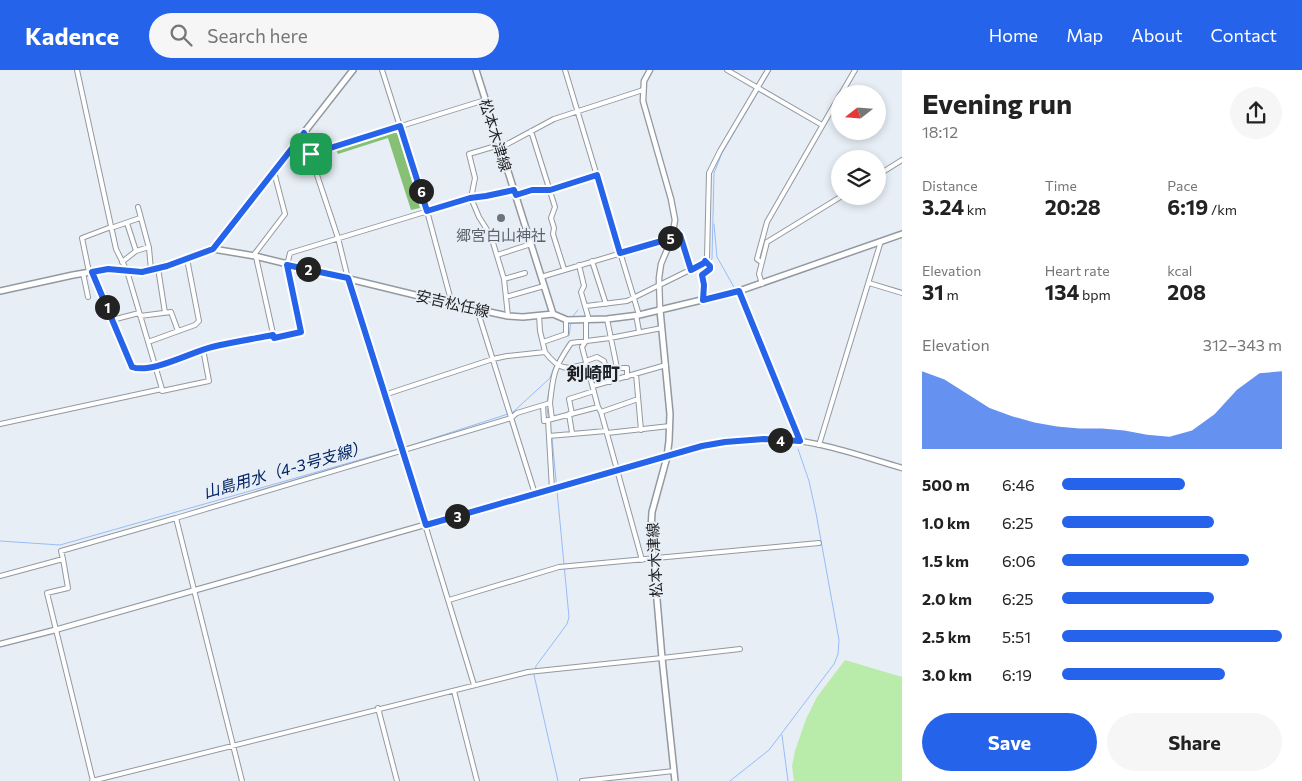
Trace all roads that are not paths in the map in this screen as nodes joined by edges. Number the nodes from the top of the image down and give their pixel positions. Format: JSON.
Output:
{"nodes":[{"id":1,"x":76,"y":70,"type":"edge"},
{"id":2,"x":354,"y":70,"type":"edge"},
{"id":3,"x":382,"y":70,"type":"edge"},
{"id":4,"x":476,"y":70,"type":"edge"},
{"id":5,"x":565,"y":70,"type":"edge"},
{"id":6,"x":650,"y":70,"type":"edge"},
{"id":7,"x":727,"y":70,"type":"edge"},
{"id":8,"x":768,"y":70,"type":"edge"},
{"id":9,"x":855,"y":70,"type":"edge"},
{"id":10,"x":846,"y":85,"type":"edge"},
{"id":11,"x":760,"y":88,"type":"junction"},
{"id":12,"x":643,"y":90,"type":"junction"},
{"id":13,"x":485,"y":100,"type":"junction"},
{"id":14,"x":831,"y":110,"type":"edge"},
{"id":15,"x":578,"y":111,"type":"junction"},
{"id":16,"x":822,"y":125,"type":"junction"},
{"id":17,"x":400,"y":126,"type":"junction"},
{"id":18,"x":532,"y":131,"type":"junction"},
{"id":19,"x":304,"y":133,"type":"junction"},
{"id":20,"x":500,"y":148,"type":"junction"},
{"id":21,"x":311,"y":154,"type":"junction"},
{"id":22,"x":902,"y":160,"type":"edge"},
{"id":23,"x":886,"y":170,"type":"edge"},
{"id":24,"x":274,"y":172,"type":"junction"},
{"id":25,"x":597,"y":175,"type":"junction"},
{"id":26,"x":550,"y":190,"type":"junction"},
{"id":27,"x":515,"y":193,"type":"junction"},
{"id":28,"x":470,"y":198,"type":"junction"},
{"id":29,"x":831,"y":203,"type":"edge"},
{"id":30,"x":138,"y":206,"type":"dead end"},
{"id":31,"x":427,"y":211,"type":"junction"},
{"id":32,"x":140,"y":218,"type":"junction"},
{"id":33,"x":127,"y":223,"type":"junction"},
{"id":34,"x":111,"y":228,"type":"junction"},
{"id":35,"x":902,"y":234,"type":"edge"},
{"id":36,"x":672,"y":235,"type":"junction"},
{"id":37,"x":338,"y":238,"type":"junction"},
{"id":38,"x":881,"y":242,"type":"junction"},
{"id":39,"x":531,"y":244,"type":"junction"},
{"id":40,"x":149,"y":247,"type":"junction"},
{"id":41,"x":213,"y":249,"type":"junction"},
{"id":42,"x":136,"y":251,"type":"junction"},
{"id":43,"x":620,"y":253,"type":"junction"},
{"id":44,"x":497,"y":255,"type":"junction"},
{"id":45,"x":255,"y":256,"type":"junction"},
{"id":46,"x":187,"y":259,"type":"junction"},
{"id":47,"x":592,"y":261,"type":"junction"},
{"id":48,"x":705,"y":261,"type":"junction"},
{"id":49,"x":122,"y":262,"type":"junction"},
{"id":50,"x":761,"y":262,"type":"junction"},
{"id":51,"x":287,"y":265,"type":"junction"},
{"id":52,"x":579,"y":265,"type":"junction"},
{"id":53,"x":158,"y":268,"type":"junction"},
{"id":54,"x":564,"y":269,"type":"junction"},
{"id":55,"x":151,"y":270,"type":"junction"},
{"id":56,"x":691,"y":270,"type":"junction"},
{"id":57,"x":127,"y":271,"type":"junction"},
{"id":58,"x":91,"y":272,"type":"junction"},
{"id":59,"x":83,"y":273,"type":"junction"},
{"id":60,"x":525,"y":273,"type":"dead end"},
{"id":61,"x":542,"y":277,"type":"junction"},
{"id":62,"x":348,"y":278,"type":"junction"},
{"id":63,"x":504,"y":279,"type":"junction"},
{"id":64,"x":869,"y":283,"type":"junction"},
{"id":65,"x":762,"y":284,"type":"junction"},
{"id":66,"x":544,"y":286,"type":"junction"},
{"id":67,"x":658,"y":287,"type":"junction"},
{"id":68,"x":0,"y":291,"type":"edge"},
{"id":69,"x":739,"y":291,"type":"junction"},
{"id":70,"x":902,"y":294,"type":"edge"},
{"id":71,"x":88,"y":297,"type":"dead end"},
{"id":72,"x":506,"y":297,"type":"junction"},
{"id":73,"x":635,"y":300,"type":"junction"},
{"id":74,"x":703,"y":300,"type":"junction"},
{"id":75,"x":452,"y":304,"type":"junction"},
{"id":76,"x":606,"y":304,"type":"junction"},
{"id":77,"x":586,"y":306,"type":"junction"},
{"id":78,"x":477,"y":309,"type":"junction"},
{"id":79,"x":660,"y":310,"type":"junction"},
{"id":80,"x":165,"y":313,"type":"junction"},
{"id":81,"x":140,"y":314,"type":"junction"},
{"id":82,"x":553,"y":314,"type":"junction"},
{"id":83,"x":539,"y":315,"type":"junction"},
{"id":84,"x":638,"y":315,"type":"junction"},
{"id":85,"x":508,"y":316,"type":"junction"},
{"id":86,"x":608,"y":319,"type":"junction"},
{"id":87,"x":112,"y":320,"type":"junction"},
{"id":88,"x":567,"y":320,"type":"junction"},
{"id":89,"x":587,"y":320,"type":"junction"},
{"id":90,"x":662,"y":328,"type":"junction"},
{"id":91,"x":178,"y":331,"type":"junction"},
{"id":92,"x":639,"y":331,"type":"junction"},
{"id":93,"x":273,"y":335,"type":"junction"},
{"id":94,"x":610,"y":338,"type":"junction"},
{"id":95,"x":148,"y":342,"type":"junction"},
{"id":96,"x":543,"y":342,"type":"junction"},
{"id":97,"x":586,"y":342,"type":"junction"},
{"id":98,"x":203,"y":349,"type":"junction"},
{"id":99,"x":545,"y":352,"type":"junction"},
{"id":100,"x":614,"y":358,"type":"junction"},
{"id":101,"x":493,"y":359,"type":"junction"},
{"id":102,"x":604,"y":361,"type":"junction"},
{"id":103,"x":586,"y":363,"type":"junction"},
{"id":104,"x":557,"y":365,"type":"junction"},
{"id":105,"x":666,"y":365,"type":"junction"},
{"id":106,"x":156,"y":366,"type":"junction"},
{"id":107,"x":636,"y":374,"type":"junction"},
{"id":108,"x":627,"y":377,"type":"junction"},
{"id":109,"x":610,"y":382,"type":"junction"},
{"id":110,"x":593,"y":386,"type":"junction"},
{"id":111,"x":162,"y":391,"type":"dead end"},
{"id":112,"x":594,"y":392,"type":"junction"},
{"id":113,"x":384,"y":395,"type":"junction"},
{"id":114,"x":638,"y":400,"type":"junction"},
{"id":115,"x":550,"y":403,"type":"junction"},
{"id":116,"x":543,"y":406,"type":"junction"},
{"id":117,"x":598,"y":407,"type":"junction"},
{"id":118,"x":601,"y":412,"type":"junction"},
{"id":119,"x":570,"y":414,"type":"junction"},
{"id":120,"x":510,"y":415,"type":"junction"},
{"id":121,"x":549,"y":420,"type":"junction"},
{"id":122,"x":0,"y":424,"type":"edge"},
{"id":123,"x":670,"y":426,"type":"junction"},
{"id":124,"x":641,"y":430,"type":"junction"},
{"id":125,"x":606,"y":432,"type":"junction"},
{"id":126,"x":572,"y":433,"type":"junction"},
{"id":127,"x":549,"y":436,"type":"junction"},
{"id":128,"x":800,"y":441,"type":"junction"},
{"id":129,"x":819,"y":445,"type":"junction"},
{"id":130,"x":402,"y":448,"type":"junction"},
{"id":131,"x":667,"y":457,"type":"junction"},
{"id":132,"x":902,"y":468,"type":"edge"},
{"id":133,"x":617,"y":471,"type":"junction"},
{"id":134,"x":553,"y":489,"type":"junction"},
{"id":135,"x":535,"y":494,"type":"junction"},
{"id":136,"x":176,"y":518,"type":"junction"},
{"id":137,"x":426,"y":525,"type":"junction"},
{"id":138,"x":819,"y":543,"type":"dead end"},
{"id":139,"x":63,"y":559,"type":"junction"},
{"id":140,"x":653,"y":559,"type":"junction"},
{"id":141,"x":642,"y":560,"type":"junction"},
{"id":142,"x":0,"y":576,"type":"edge"},
{"id":143,"x":194,"y":591,"type":"junction"},
{"id":144,"x":449,"y":600,"type":"junction"},
{"id":145,"x":55,"y":630,"type":"junction"},
{"id":146,"x":0,"y":644,"type":"edge"},
{"id":147,"x":740,"y":649,"type":"dead end"},
{"id":148,"x":662,"y":658,"type":"junction"},
{"id":149,"x":474,"y":685,"type":"junction"},
{"id":150,"x":454,"y":691,"type":"junction"},
{"id":151,"x":378,"y":708,"type":"junction"},
{"id":152,"x":233,"y":746,"type":"junction"},
{"id":153,"x":674,"y":771,"type":"junction"},
{"id":154,"x":93,"y":781,"type":"edge"},
{"id":155,"x":242,"y":781,"type":"edge"},
{"id":156,"x":396,"y":781,"type":"edge"},
{"id":157,"x":477,"y":781,"type":"edge"},
{"id":158,"x":582,"y":781,"type":"edge"},
{"id":159,"x":675,"y":781,"type":"edge"}],
"edges":[{"from":1,"to":34,"type":"street"},
{"from":2,"to":19,"type":"main road"},
{"from":3,"to":17,"type":"street"},
{"from":4,"to":13,"type":"main road","name":"松本木津線"},
{"from":5,"to":15,"type":"street"},
{"from":6,"to":12,"type":"street"},
{"from":7,"to":11,"type":"street"},
{"from":8,"to":11,"type":"street"},
{"from":9,"to":10,"type":"street"},
{"from":11,"to":16,"type":"street"},
{"from":11,"to":48,"type":"street"},
{"from":12,"to":15,"type":"street"},
{"from":12,"to":36,"type":"street"},
{"from":13,"to":17,"type":"street"},
{"from":13,"to":20,"type":"main road","name":"松本木津線"},
{"from":14,"to":16,"type":"street"},
{"from":15,"to":18,"type":"street"},
{"from":15,"to":25,"type":"street"},
{"from":16,"to":50,"type":"street"},
{"from":17,"to":21,"type":"street"},
{"from":17,"to":31,"type":"street"},
{"from":18,"to":20,"type":"street"},
{"from":18,"to":26,"type":"street"},
{"from":19,"to":21,"type":"street"},
{"from":19,"to":24,"type":"main road"},
{"from":20,"to":27,"type":"main road","name":"松本木津線"},
{"from":20,"to":28,"type":"street"},
{"from":21,"to":37,"type":"street"},
{"from":22,"to":23,"type":"street"},
{"from":24,"to":41,"type":"main road"},
{"from":24,"to":45,"type":"street"},
{"from":25,"to":26,"type":"street"},
{"from":25,"to":43,"type":"street"},
{"from":26,"to":27,"type":"street"},
{"from":26,"to":54,"type":"street"},
{"from":27,"to":28,"type":"street"},
{"from":27,"to":39,"type":"main road","name":"松本木津線"},
{"from":28,"to":31,"type":"street"},
{"from":28,"to":44,"type":"street"},
{"from":29,"to":50,"type":"street"},
{"from":30,"to":32,"type":"street"},
{"from":31,"to":37,"type":"street"},
{"from":31,"to":75,"type":"street"},
{"from":32,"to":33,"type":"street"},
{"from":32,"to":40,"type":"street"},
{"from":33,"to":34,"type":"street"},
{"from":33,"to":42,"type":"street"},
{"from":34,"to":49,"type":"street"},
{"from":34,"to":58,"type":"street"},
{"from":35,"to":38,"type":"main road","name":"安吉松任線"},
{"from":36,"to":43,"type":"street"},
{"from":36,"to":56,"type":"street"},
{"from":36,"to":67,"type":"street"},
{"from":37,"to":51,"type":"street"},
{"from":37,"to":62,"type":"street"},
{"from":38,"to":64,"type":"street"},
{"from":38,"to":65,"type":"main road","name":"安吉松任線"},
{"from":39,"to":44,"type":"street"},
{"from":39,"to":61,"type":"main road","name":"松本木津線"},
{"from":40,"to":42,"type":"street"},
{"from":40,"to":55,"type":"street"},
{"from":41,"to":45,"type":"main road","name":"安吉松任線"},
{"from":41,"to":46,"type":"main road"},
{"from":42,"to":49,"type":"street"},
{"from":43,"to":47,"type":"street"},
{"from":43,"to":73,"type":"street"},
{"from":44,"to":63,"type":"street"},
{"from":45,"to":51,"type":"main road","name":"安吉松任線"},
{"from":45,"to":93,"type":"street"},
{"from":46,"to":53,"type":"main road"},
{"from":46,"to":91,"type":"street"},
{"from":47,"to":52,"type":"street"},
{"from":47,"to":76,"type":"street"},
{"from":48,"to":56,"type":"street"},
{"from":48,"to":74,"type":"street"},
{"from":49,"to":57,"type":"street"},
{"from":50,"to":65,"type":"street"},
{"from":51,"to":62,"type":"main road","name":"安吉松任線"},
{"from":51,"to":93,"type":"street"},
{"from":52,"to":54,"type":"street"},
{"from":52,"to":77,"type":"street"},
{"from":53,"to":55,"type":"main road"},
{"from":53,"to":80,"type":"street"},
{"from":54,"to":61,"type":"street"},
{"from":55,"to":57,"type":"main road"},
{"from":56,"to":67,"type":"street"},
{"from":57,"to":58,"type":"main road"},
{"from":57,"to":81,"type":"street"},
{"from":58,"to":59,"type":"main road"},
{"from":58,"to":87,"type":"street"},
{"from":59,"to":68,"type":"main road"},
{"from":59,"to":71,"type":"street"},
{"from":60,"to":63,"type":"street"},
{"from":61,"to":66,"type":"main road","name":"松本木津線"},
{"from":62,"to":75,"type":"main road","name":"安吉松任線"},
{"from":62,"to":113,"type":"street"},
{"from":63,"to":72,"type":"street"},
{"from":64,"to":70,"type":"street"},
{"from":64,"to":129,"type":"street"},
{"from":65,"to":69,"type":"main road","name":"安吉松任線"},
{"from":66,"to":72,"type":"street"},
{"from":66,"to":82,"type":"main road","name":"松本木津線"},
{"from":67,"to":73,"type":"street"},
{"from":67,"to":79,"type":"street"},
{"from":69,"to":74,"type":"main road","name":"安吉松任線"},
{"from":69,"to":128,"type":"street"},
{"from":72,"to":85,"type":"street"},
{"from":73,"to":76,"type":"street"},
{"from":73,"to":84,"type":"street"},
{"from":74,"to":79,"type":"main road","name":"安吉松任線"},
{"from":75,"to":78,"type":"main road","name":"安吉松任線"},
{"from":76,"to":77,"type":"street"},
{"from":77,"to":89,"type":"street"},
{"from":78,"to":85,"type":"main road","name":"安吉松任線"},
{"from":78,"to":101,"type":"street"},
{"from":79,"to":84,"type":"main road","name":"安吉松任線"},
{"from":79,"to":90,"type":"main road","name":"松本木津線"},
{"from":80,"to":81,"type":"street"},
{"from":80,"to":91,"type":"street"},
{"from":81,"to":87,"type":"street"},
{"from":81,"to":95,"type":"street"},
{"from":82,"to":83,"type":"main road","name":"安吉松任線"},
{"from":82,"to":88,"type":"main road","name":"安吉松任線"},
{"from":83,"to":85,"type":"main road","name":"安吉松任線"},
{"from":83,"to":96,"type":"street"},
{"from":84,"to":86,"type":"main road","name":"安吉松任線"},
{"from":84,"to":92,"type":"street"},
{"from":86,"to":89,"type":"main road","name":"安吉松任線"},
{"from":86,"to":94,"type":"street"},
{"from":87,"to":106,"type":"street"},
{"from":88,"to":89,"type":"main road","name":"安吉松任線"},
{"from":88,"to":96,"type":"street"},
{"from":89,"to":97,"type":"street"},
{"from":90,"to":92,"type":"street"},
{"from":90,"to":105,"type":"main road","name":"松本木津線"},
{"from":91,"to":95,"type":"street"},
{"from":92,"to":94,"type":"street"},
{"from":93,"to":98,"type":"street"},
{"from":94,"to":97,"type":"street"},
{"from":94,"to":100,"type":"street"},
{"from":95,"to":106,"type":"street"},
{"from":96,"to":99,"type":"street"},
{"from":97,"to":103,"type":"street"},
{"from":97,"to":104,"type":"street"},
{"from":98,"to":106,"type":"street"},
{"from":98,"to":111,"type":"street"},
{"from":99,"to":101,"type":"street"},
{"from":99,"to":104,"type":"street"},
{"from":100,"to":102,"type":"street"},
{"from":100,"to":108,"type":"street"},
{"from":101,"to":113,"type":"street"},
{"from":101,"to":120,"type":"street"},
{"from":102,"to":103,"type":"street"},
{"from":102,"to":109,"type":"street"},
{"from":103,"to":104,"type":"street"},
{"from":103,"to":110,"type":"street"},
{"from":104,"to":115,"type":"street"},
{"from":105,"to":107,"type":"street"},
{"from":105,"to":123,"type":"main road","name":"松本木津線"},
{"from":106,"to":122,"type":"street"},
{"from":107,"to":108,"type":"street"},
{"from":107,"to":114,"type":"street"},
{"from":108,"to":109,"type":"street"},
{"from":109,"to":110,"type":"street"},
{"from":110,"to":112,"type":"street"},
{"from":112,"to":117,"type":"street"},
{"from":112,"to":119,"type":"street"},
{"from":113,"to":130,"type":"street"},
{"from":114,"to":118,"type":"street"},
{"from":114,"to":124,"type":"street"},
{"from":115,"to":116,"type":"street"},
{"from":115,"to":121,"type":"street"},
{"from":116,"to":120,"type":"street"},
{"from":116,"to":121,"type":"street"},
{"from":117,"to":118,"type":"street"},
{"from":117,"to":119,"type":"street"},
{"from":118,"to":125,"type":"street"},
{"from":119,"to":121,"type":"street"},
{"from":119,"to":126,"type":"street"},
{"from":120,"to":130,"type":"street"},
{"from":120,"to":135,"type":"street"},
{"from":121,"to":127,"type":"street"},
{"from":123,"to":124,"type":"street"},
{"from":123,"to":131,"type":"main road","name":"松本木津線"},
{"from":124,"to":125,"type":"street"},
{"from":125,"to":126,"type":"street"},
{"from":125,"to":133,"type":"street"},
{"from":126,"to":127,"type":"street"},
{"from":127,"to":134,"type":"street"},
{"from":128,"to":129,"type":"street"},
{"from":128,"to":131,"type":"street"},
{"from":129,"to":132,"type":"street"},
{"from":130,"to":136,"type":"street"},
{"from":130,"to":137,"type":"street"},
{"from":131,"to":133,"type":"street"},
{"from":131,"to":140,"type":"main road","name":"松本木津線"},
{"from":133,"to":134,"type":"street"},
{"from":133,"to":141,"type":"street"},
{"from":134,"to":135,"type":"street"},
{"from":135,"to":137,"type":"street"},
{"from":136,"to":139,"type":"street"},
{"from":136,"to":143,"type":"street"},
{"from":137,"to":143,"type":"street"},
{"from":137,"to":144,"type":"street"},
{"from":138,"to":140,"type":"street"},
{"from":139,"to":142,"type":"street"},
{"from":139,"to":145,"type":"street"},
{"from":140,"to":141,"type":"street"},
{"from":140,"to":148,"type":"main road","name":"松本木津線"},
{"from":141,"to":144,"type":"street"},
{"from":143,"to":145,"type":"street"},
{"from":143,"to":152,"type":"street"},
{"from":144,"to":149,"type":"street"},
{"from":145,"to":146,"type":"street"},
{"from":145,"to":154,"type":"street"},
{"from":147,"to":148,"type":"street"},
{"from":148,"to":149,"type":"street"},
{"from":148,"to":153,"type":"main road","name":"松本木津線"},
{"from":149,"to":150,"type":"street"},
{"from":150,"to":151,"type":"street"},
{"from":150,"to":157,"type":"street"},
{"from":151,"to":152,"type":"street"},
{"from":151,"to":156,"type":"street"},
{"from":152,"to":154,"type":"street"},
{"from":152,"to":155,"type":"street"},
{"from":153,"to":158,"type":"street"},
{"from":153,"to":159,"type":"main road","name":"松本木津線"}]}
